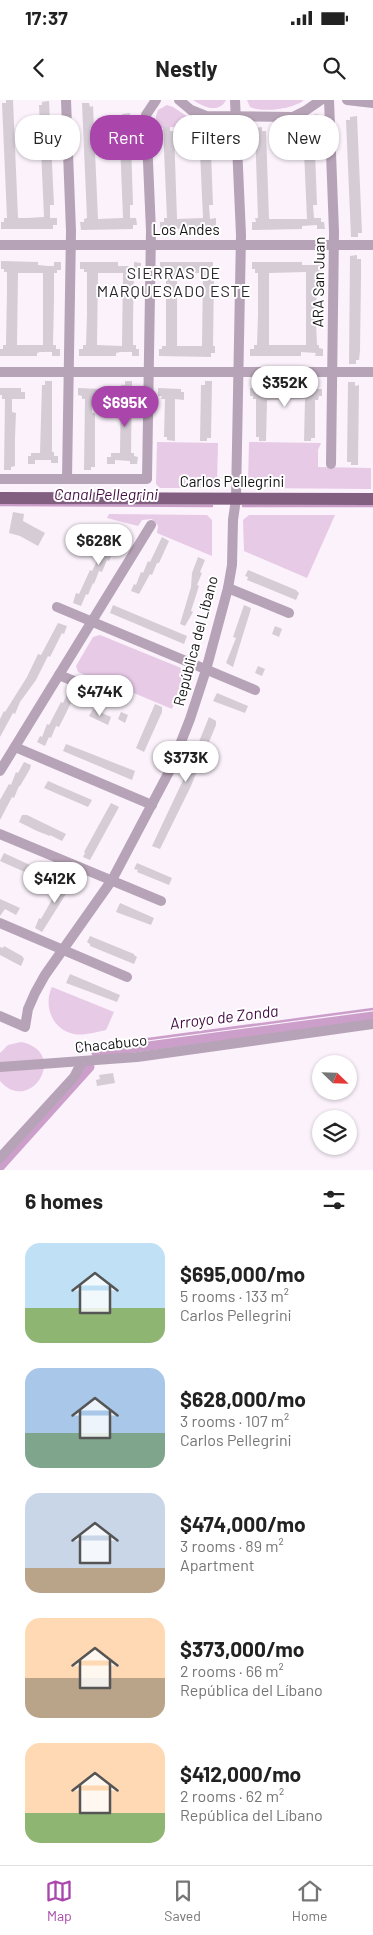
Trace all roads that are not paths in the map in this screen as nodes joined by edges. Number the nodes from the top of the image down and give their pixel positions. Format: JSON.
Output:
{"nodes":[{"id":1,"x":66,"y":100,"type":"edge"},
{"id":2,"x":156,"y":100,"type":"edge"},
{"id":3,"x":179,"y":100,"type":"edge"},
{"id":4,"x":235,"y":100,"type":"edge"},
{"id":5,"x":321,"y":100,"type":"edge"},
{"id":6,"x":329,"y":100,"type":"edge"},
{"id":7,"x":347,"y":100,"type":"edge"},
{"id":8,"x":373,"y":103,"type":"edge"},
{"id":9,"x":200,"y":115,"type":"edge"},
{"id":10,"x":236,"y":115,"type":"edge"},
{"id":11,"x":259,"y":116,"type":"edge"},
{"id":12,"x":237,"y":160,"type":"edge"},
{"id":13,"x":0,"y":245,"type":"edge"},
{"id":14,"x":71,"y":245,"type":"junction"},
{"id":15,"x":150,"y":245,"type":"junction"},
{"id":16,"x":240,"y":245,"type":"junction"},
{"id":17,"x":334,"y":245,"type":"junction"},
{"id":18,"x":372,"y":245,"type":"edge"},
{"id":19,"x":0,"y":372,"type":"edge"},
{"id":20,"x":69,"y":372,"type":"junction"},
{"id":21,"x":149,"y":372,"type":"junction"},
{"id":22,"x":238,"y":372,"type":"junction"},
{"id":23,"x":332,"y":372,"type":"junction"},
{"id":24,"x":373,"y":372,"type":"edge"},
{"id":25,"x":331,"y":464,"type":"dead end"},
{"id":26,"x":0,"y":479,"type":"edge"},
{"id":27,"x":67,"y":479,"type":"junction"},
{"id":28,"x":0,"y":498,"type":"edge"},
{"id":29,"x":236,"y":499,"type":"junction"},
{"id":30,"x":373,"y":499,"type":"edge"},
{"id":31,"x":151,"y":525,"type":"dead end"},
{"id":32,"x":228,"y":588,"type":"junction"},
{"id":33,"x":57,"y":607,"type":"dead end"},
{"id":34,"x":290,"y":613,"type":"dead end"},
{"id":35,"x":92,"y":622,"type":"junction"},
{"id":36,"x":206,"y":670,"type":"junction"},
{"id":37,"x":59,"y":675,"type":"junction"},
{"id":38,"x":254,"y":690,"type":"dead end"},
{"id":39,"x":118,"y":699,"type":"dead end"},
{"id":40,"x":15,"y":747,"type":"junction"},
{"id":41,"x":0,"y":771,"type":"edge"},
{"id":42,"x":152,"y":805,"type":"junction"},
{"id":43,"x":0,"y":834,"type":"edge"},
{"id":44,"x":112,"y":880,"type":"junction"},
{"id":45,"x":161,"y":901,"type":"dead end"},
{"id":46,"x":0,"y":923,"type":"edge"},
{"id":47,"x":63,"y":950,"type":"junction"},
{"id":48,"x":127,"y":977,"type":"dead end"},
{"id":49,"x":0,"y":1016,"type":"edge"},
{"id":50,"x":373,"y":1024,"type":"edge"},
{"id":51,"x":82,"y":1062,"type":"junction"},
{"id":52,"x":0,"y":1067,"type":"edge"},
{"id":53,"x":0,"y":1158,"type":"edge"}],
"edges":[{"from":1,"to":14,"type":"street"},
{"from":2,"to":15,"type":"street"},
{"from":3,"to":9,"type":"street"},
{"from":4,"to":10,"type":"street","name":"República del Líbano"},
{"from":5,"to":11,"type":"street"},
{"from":6,"to":17,"type":"street","name":"ARA San Juan"},
{"from":7,"to":8,"type":"street"},
{"from":12,"to":16,"type":"street","name":"República del Líbano"},
{"from":13,"to":14,"type":"street","name":"Los Andes"},
{"from":14,"to":15,"type":"street","name":"Los Andes"},
{"from":14,"to":20,"type":"street"},
{"from":15,"to":16,"type":"street","name":"Los Andes"},
{"from":15,"to":21,"type":"street"},
{"from":16,"to":17,"type":"street","name":"Los Andes"},
{"from":16,"to":22,"type":"street","name":"República del Líbano"},
{"from":17,"to":18,"type":"street","name":"Los Andes"},
{"from":17,"to":23,"type":"street","name":"ARA San Juan"},
{"from":19,"to":20,"type":"street"},
{"from":20,"to":21,"type":"street"},
{"from":20,"to":27,"type":"street"},
{"from":21,"to":22,"type":"street"},
{"from":21,"to":27,"type":"street"},
{"from":22,"to":23,"type":"street"},
{"from":22,"to":29,"type":"street","name":"República del Líbano"},
{"from":23,"to":24,"type":"street"},
{"from":23,"to":25,"type":"street","name":"ARA San Juan"},
{"from":26,"to":27,"type":"street"},
{"from":28,"to":29,"type":"main road","name":"Carlos Pellegrini"},
{"from":29,"to":30,"type":"main road","name":"Carlos Pellegrini"},
{"from":29,"to":32,"type":"street","name":"República del Líbano"},
{"from":31,"to":35,"type":"street"},
{"from":32,"to":34,"type":"street"},
{"from":32,"to":36,"type":"street","name":"República del Líbano"},
{"from":33,"to":35,"type":"street"},
{"from":35,"to":36,"type":"street"},
{"from":35,"to":37,"type":"street"},
{"from":36,"to":38,"type":"street"},
{"from":36,"to":42,"type":"street","name":"República del Líbano"},
{"from":37,"to":39,"type":"street"},
{"from":37,"to":40,"type":"street"},
{"from":40,"to":41,"type":"street"},
{"from":40,"to":42,"type":"street"},
{"from":42,"to":44,"type":"street","name":"República del Líbano"},
{"from":43,"to":44,"type":"street"},
{"from":44,"to":45,"type":"street"},
{"from":44,"to":47,"type":"street","name":"República del Líbano"},
{"from":46,"to":47,"type":"street"},
{"from":47,"to":48,"type":"street"},
{"from":47,"to":49,"type":"street","name":"República del Líbano"},
{"from":50,"to":51,"type":"street","name":"Chacabuco"},
{"from":51,"to":52,"type":"street","name":"Chacabuco"},
{"from":51,"to":53,"type":"street"}]}
